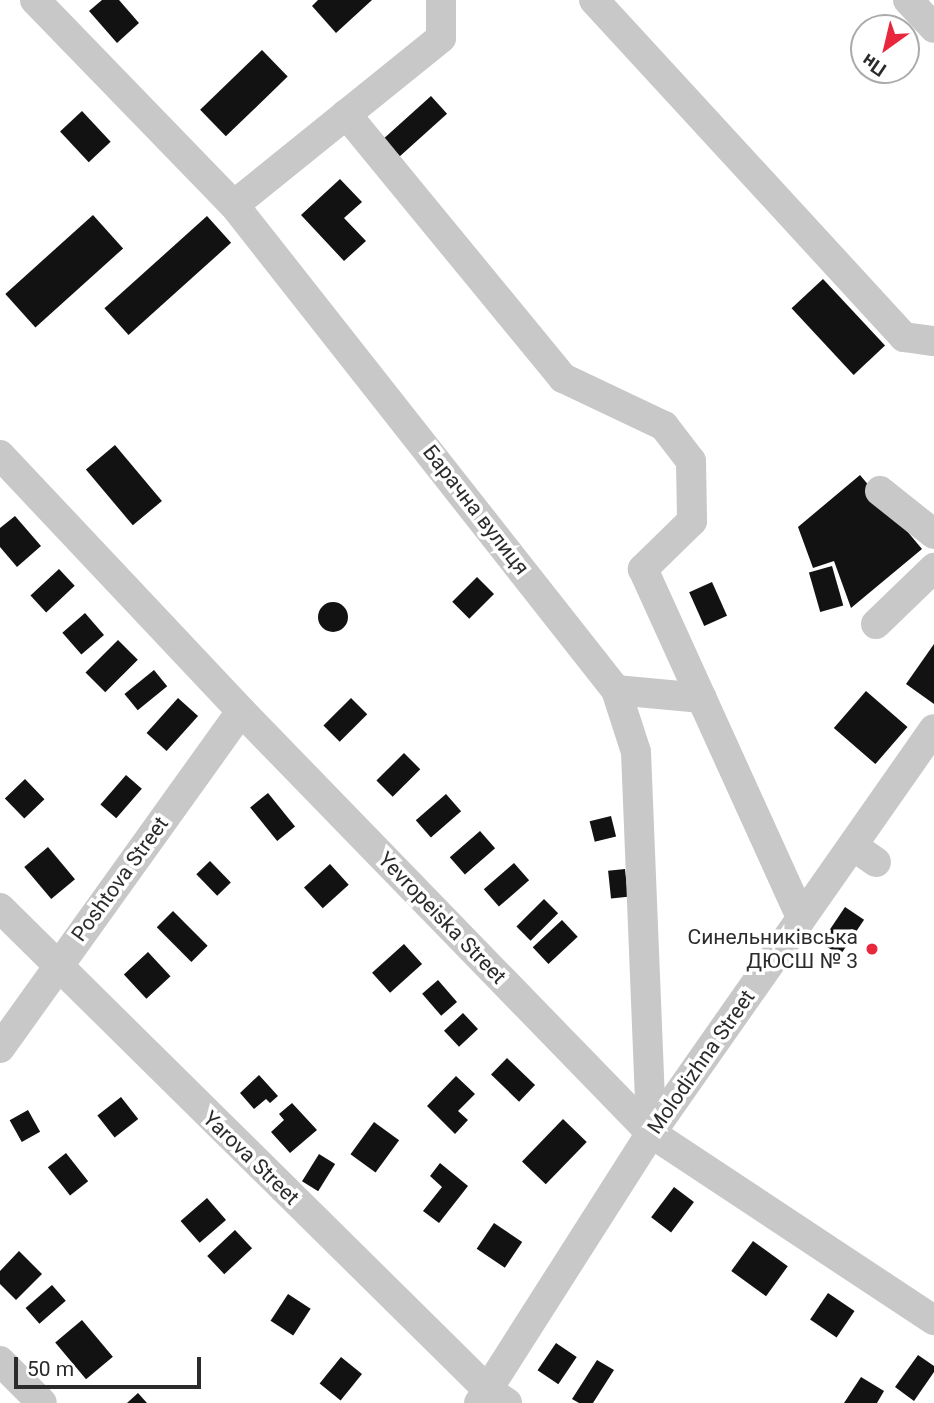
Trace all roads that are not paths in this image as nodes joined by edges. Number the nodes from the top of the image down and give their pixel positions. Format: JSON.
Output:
{"nodes":[{"id":1,"x":35,"y":0,"type":"edge"},
{"id":2,"x":441,"y":0,"type":"edge"},
{"id":3,"x":594,"y":0,"type":"edge"},
{"id":4,"x":908,"y":0,"type":"edge"},
{"id":5,"x":934,"y":28,"type":"edge"},
{"id":6,"x":346,"y":114,"type":"junction"},
{"id":7,"x":234,"y":205,"type":"junction"},
{"id":8,"x":934,"y":341,"type":"edge"},
{"id":9,"x":0,"y":455,"type":"edge"},
{"id":10,"x":880,"y":491,"type":"dead end"},
{"id":11,"x":934,"y":534,"type":"edge"},
{"id":12,"x":934,"y":568,"type":"edge"},
{"id":13,"x":876,"y":624,"type":"dead end"},
{"id":14,"x":616,"y":690,"type":"junction"},
{"id":15,"x":702,"y":698,"type":"junction"},
{"id":16,"x":240,"y":711,"type":"junction"},
{"id":17,"x":934,"y":729,"type":"edge"},
{"id":18,"x":0,"y":908,"type":"edge"},
{"id":19,"x":802,"y":918,"type":"junction"},
{"id":20,"x":57,"y":968,"type":"junction"},
{"id":21,"x":0,"y":1048,"type":"edge"},
{"id":22,"x":651,"y":1133,"type":"junction"},
{"id":23,"x":934,"y":1320,"type":"edge"},
{"id":24,"x":0,"y":1361,"type":"edge"},
{"id":25,"x":491,"y":1399,"type":"edge"},
{"id":26,"x":42,"y":1403,"type":"edge"}],
"edges":[{"from":1,"to":7,"type":"street","name":"Барачна вулиця"},
{"from":2,"to":6,"type":"street"},
{"from":3,"to":8,"type":"street"},
{"from":4,"to":5,"type":"street"},
{"from":6,"to":7,"type":"street"},
{"from":6,"to":15,"type":"street"},
{"from":7,"to":14,"type":"street","name":"Барачна вулиця"},
{"from":9,"to":16,"type":"street","name":"Yevropeiska Street"},
{"from":10,"to":11,"type":"street"},
{"from":12,"to":13,"type":"street"},
{"from":14,"to":15,"type":"street"},
{"from":14,"to":22,"type":"street","name":"Барачна вулиця"},
{"from":15,"to":19,"type":"street"},
{"from":16,"to":20,"type":"street","name":"Poshtova Street"},
{"from":16,"to":22,"type":"street","name":"Yevropeiska Street"},
{"from":17,"to":19,"type":"street","name":"Molodizhna Street"},
{"from":18,"to":20,"type":"street","name":"Yarova Street"},
{"from":19,"to":22,"type":"street","name":"Molodizhna Street"},
{"from":20,"to":21,"type":"street","name":"Poshtova Street"},
{"from":20,"to":25,"type":"street","name":"Yarova Street"},
{"from":22,"to":23,"type":"street","name":"Yevropeiska Street"},
{"from":22,"to":25,"type":"street","name":"Molodizhna Street"},
{"from":24,"to":26,"type":"street"}]}
